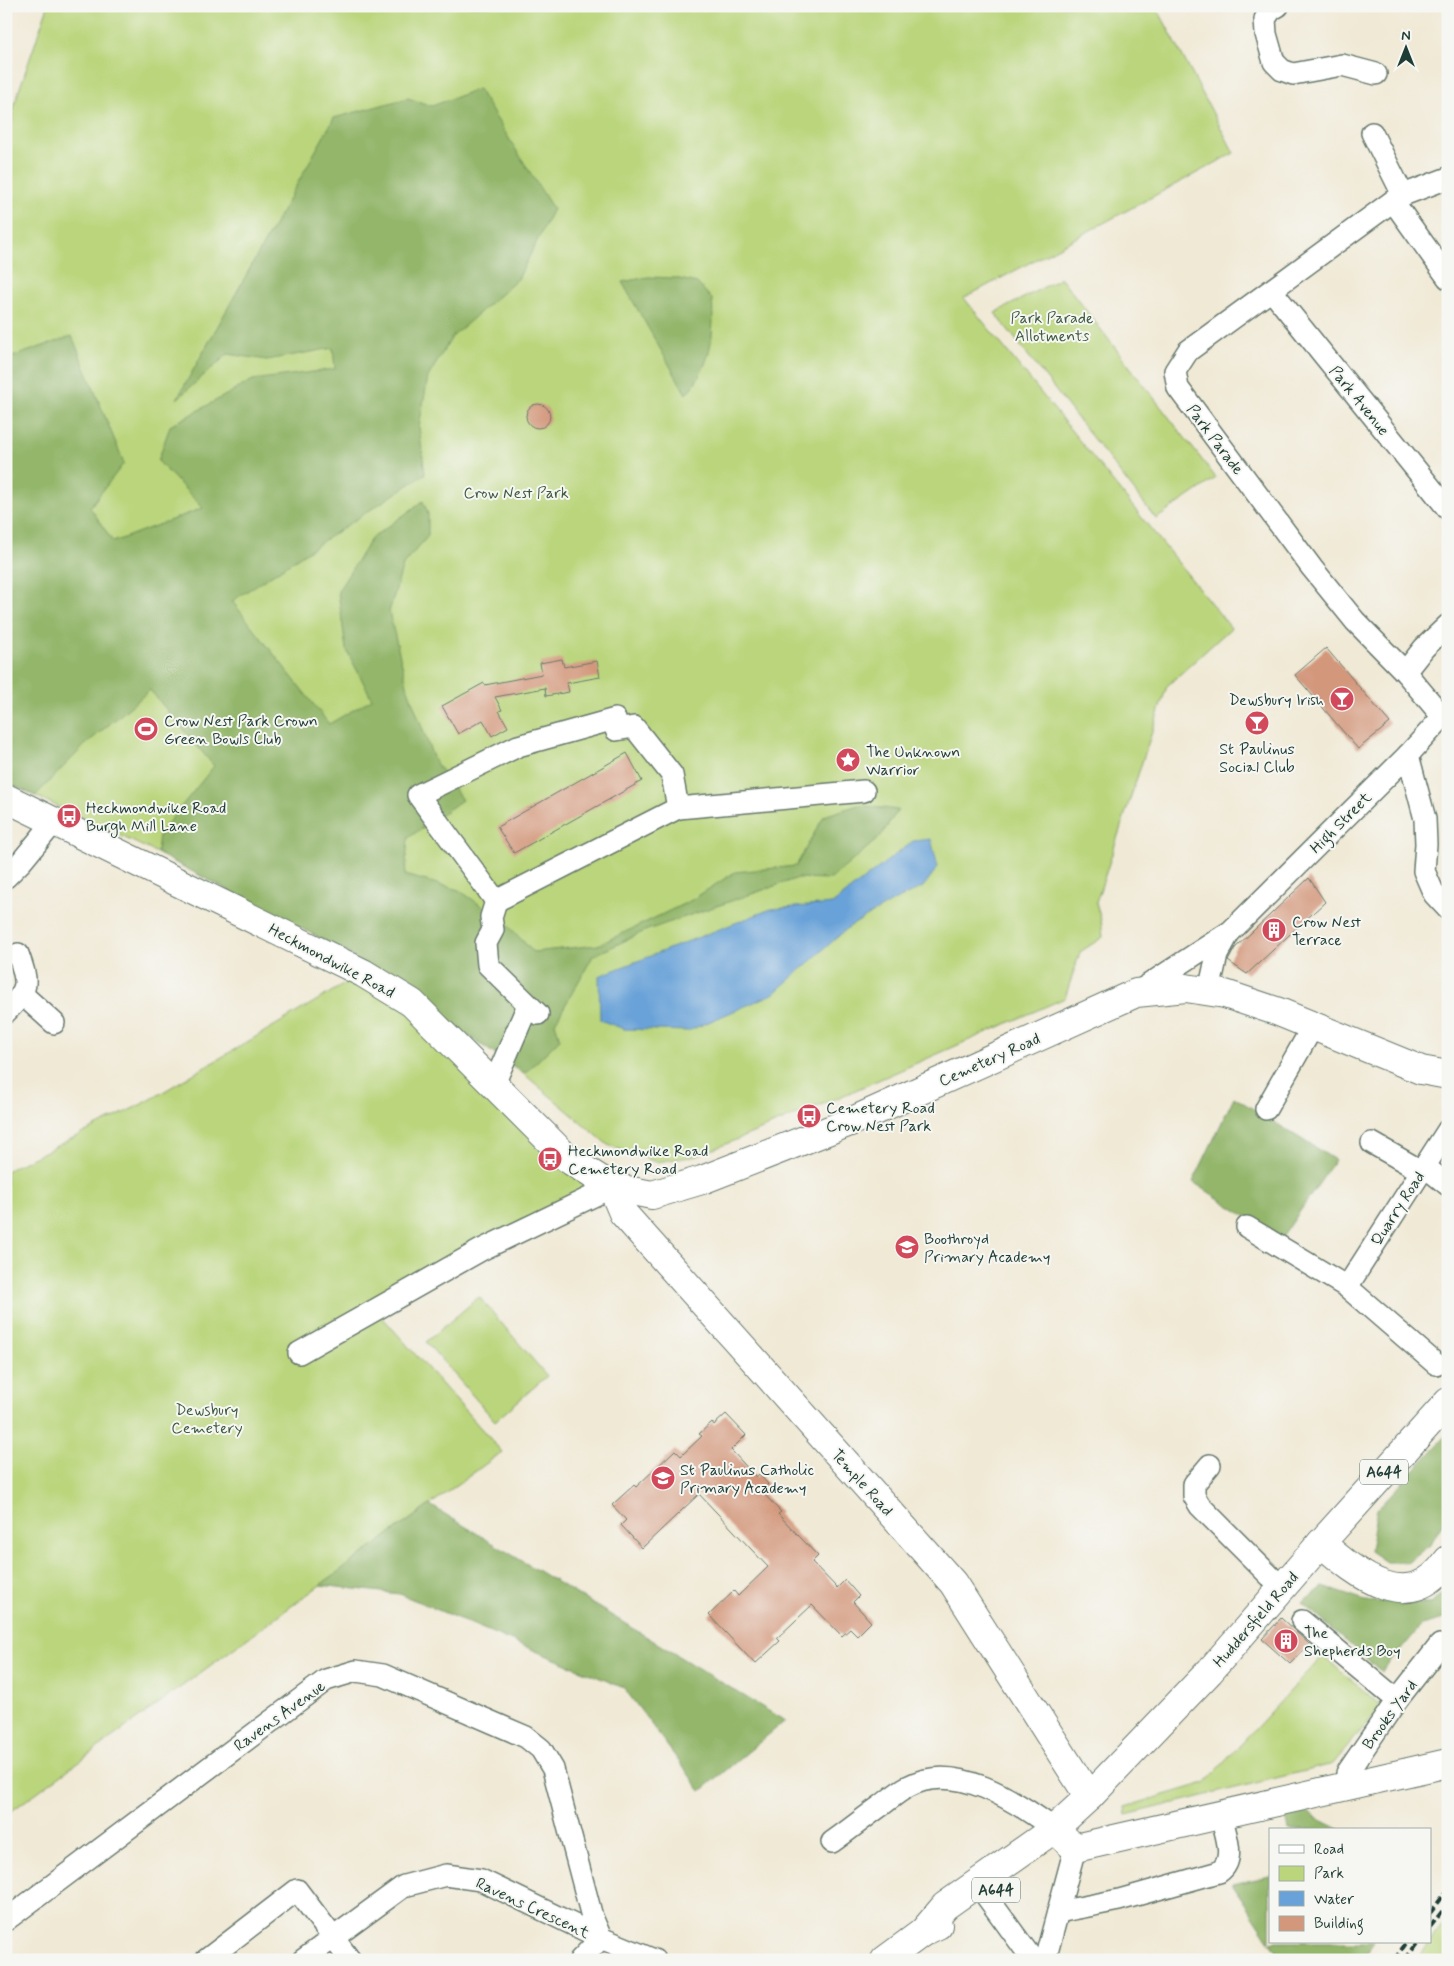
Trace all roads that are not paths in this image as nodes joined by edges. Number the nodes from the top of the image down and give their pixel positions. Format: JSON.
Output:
{"nodes":[{"id":1,"x":1278,"y":6,"type":"edge"},
{"id":2,"x":1376,"y":74,"type":"dead end"},
{"id":3,"x":1372,"y":133,"type":"dead end"},
{"id":4,"x":1448,"y":178,"type":"edge"},
{"id":5,"x":1398,"y":198,"type":"junction"},
{"id":6,"x":1448,"y":278,"type":"edge"},
{"id":7,"x":1272,"y":291,"type":"junction"},
{"id":8,"x":1448,"y":509,"type":"edge"},
{"id":9,"x":1448,"y":625,"type":"edge"},
{"id":10,"x":1406,"y":672,"type":"junction"},
{"id":11,"x":1445,"y":713,"type":"edge"},
{"id":12,"x":1408,"y":755,"type":"junction"},
{"id":13,"x":864,"y":791,"type":"dead end"},
{"id":14,"x":6,"y":798,"type":"edge"},
{"id":15,"x":678,"y":808,"type":"junction"},
{"id":16,"x":54,"y":822,"type":"junction"},
{"id":17,"x":6,"y":877,"type":"edge"},
{"id":18,"x":496,"y":901,"type":"junction"},
{"id":19,"x":1448,"y":909,"type":"edge"},
{"id":20,"x":1231,"y":931,"type":"junction"},
{"id":21,"x":18,"y":954,"type":"dead end"},
{"id":22,"x":1209,"y":991,"type":"junction"},
{"id":23,"x":1136,"y":993,"type":"junction"},
{"id":24,"x":23,"y":995,"type":"junction"},
{"id":25,"x":6,"y":1012,"type":"edge"},
{"id":26,"x":54,"y":1023,"type":"dead end"},
{"id":27,"x":1313,"y":1026,"type":"junction"},
{"id":28,"x":1448,"y":1075,"type":"edge"},
{"id":29,"x":494,"y":1084,"type":"junction"},
{"id":30,"x":1266,"y":1108,"type":"dead end"},
{"id":31,"x":1448,"y":1130,"type":"edge"},
{"id":32,"x":1372,"y":1143,"type":"dead end"},
{"id":33,"x":1423,"y":1169,"type":"junction"},
{"id":34,"x":1448,"y":1186,"type":"edge"},
{"id":35,"x":612,"y":1187,"type":"junction"},
{"id":36,"x":1247,"y":1227,"type":"dead end"},
{"id":37,"x":1347,"y":1287,"type":"junction"},
{"id":38,"x":299,"y":1353,"type":"dead end"},
{"id":39,"x":1436,"y":1364,"type":"dead end"},
{"id":40,"x":1448,"y":1402,"type":"edge"},
{"id":41,"x":1210,"y":1465,"type":"dead end"},
{"id":42,"x":1321,"y":1542,"type":"junction"},
{"id":43,"x":1448,"y":1560,"type":"edge"},
{"id":44,"x":1282,"y":1588,"type":"junction"},
{"id":45,"x":1302,"y":1621,"type":"dead end"},
{"id":46,"x":1440,"y":1645,"type":"dead end"},
{"id":47,"x":1397,"y":1700,"type":"junction"},
{"id":48,"x":1448,"y":1764,"type":"edge"},
{"id":49,"x":1350,"y":1786,"type":"junction"},
{"id":50,"x":1089,"y":1797,"type":"junction"},
{"id":51,"x":1221,"y":1815,"type":"junction"},
{"id":52,"x":1054,"y":1829,"type":"junction"},
{"id":53,"x":832,"y":1842,"type":"dead end"},
{"id":54,"x":1075,"y":1848,"type":"junction"},
{"id":55,"x":987,"y":1897,"type":"junction"},
{"id":56,"x":1058,"y":1912,"type":"junction"},
{"id":57,"x":6,"y":1920,"type":"edge"},
{"id":58,"x":923,"y":1932,"type":"junction"},
{"id":59,"x":333,"y":1938,"type":"junction"},
{"id":60,"x":601,"y":1938,"type":"junction"},
{"id":61,"x":206,"y":1960,"type":"edge"},
{"id":62,"x":303,"y":1960,"type":"edge"},
{"id":63,"x":350,"y":1960,"type":"edge"},
{"id":64,"x":580,"y":1960,"type":"edge"},
{"id":65,"x":654,"y":1960,"type":"edge"},
{"id":66,"x":886,"y":1960,"type":"edge"},
{"id":67,"x":1033,"y":1960,"type":"edge"},
{"id":68,"x":1045,"y":1960,"type":"edge"}],
"edges":[{"from":1,"to":2,"type":"street"},
{"from":3,"to":5,"type":"street"},
{"from":4,"to":5,"type":"street","name":"Park Parade"},
{"from":5,"to":6,"type":"street"},
{"from":5,"to":7,"type":"street","name":"Park Parade"},
{"from":7,"to":8,"type":"street","name":"Park Avenue"},
{"from":7,"to":10,"type":"street","name":"Park Parade"},
{"from":9,"to":10,"type":"street"},
{"from":10,"to":11,"type":"street","name":"Park Parade"},
{"from":11,"to":12,"type":"street","name":"High Street"},
{"from":12,"to":19,"type":"street"},
{"from":12,"to":20,"type":"street","name":"High Street"},
{"from":13,"to":15,"type":"street"},
{"from":14,"to":16,"type":"main road","name":"Heckmondwike Road"},
{"from":15,"to":18,"type":"street"},
{"from":15,"to":18,"type":"street"},
{"from":16,"to":17,"type":"street"},
{"from":16,"to":29,"type":"main road","name":"Heckmondwike Road"},
{"from":18,"to":29,"type":"street"},
{"from":20,"to":22,"type":"street","name":"High Street"},
{"from":20,"to":23,"type":"street","name":"High Street"},
{"from":21,"to":24,"type":"street"},
{"from":22,"to":23,"type":"main road","name":"Cemetery Road"},
{"from":22,"to":27,"type":"main road","name":"Cemetery Road"},
{"from":23,"to":35,"type":"main road","name":"Cemetery Road"},
{"from":24,"to":25,"type":"street"},
{"from":24,"to":26,"type":"street"},
{"from":27,"to":28,"type":"main road","name":"Cemetery Road"},
{"from":27,"to":30,"type":"street"},
{"from":29,"to":35,"type":"main road","name":"Heckmondwike Road"},
{"from":31,"to":33,"type":"street","name":"Quarry Road"},
{"from":32,"to":33,"type":"street"},
{"from":33,"to":34,"type":"street"},
{"from":33,"to":37,"type":"street","name":"Quarry Road"},
{"from":35,"to":38,"type":"street"},
{"from":35,"to":50,"type":"main road","name":"Temple Road"},
{"from":36,"to":37,"type":"street"},
{"from":37,"to":39,"type":"street"},
{"from":40,"to":42,"type":"main road","name":"Huddersfield Road","number":"A644"},
{"from":41,"to":44,"type":"street"},
{"from":42,"to":43,"type":"main road"},
{"from":42,"to":44,"type":"main road","name":"Huddersfield Road","number":"A644"},
{"from":44,"to":50,"type":"main road","name":"Huddersfield Road","number":"A644"},
{"from":45,"to":47,"type":"street"},
{"from":46,"to":47,"type":"street","name":"Brooks Yard"},
{"from":47,"to":49,"type":"street","name":"Brooks Yard"},
{"from":48,"to":49,"type":"main road"},
{"from":49,"to":51,"type":"main road"},
{"from":50,"to":52,"type":"main road","name":"Huddersfield Road","number":"A644"},
{"from":51,"to":54,"type":"main road"},
{"from":51,"to":56,"type":"street"},
{"from":52,"to":53,"type":"street"},
{"from":52,"to":54,"type":"main road"},
{"from":52,"to":55,"type":"main road","name":"Huddersfield Road","number":"A644"},
{"from":52,"to":58,"type":"main road","name":"Huddersfield Road","number":"A644"},
{"from":54,"to":56,"type":"street"},
{"from":55,"to":58,"type":"main road","name":"Huddersfield Road","number":"A644"},
{"from":55,"to":67,"type":"street"},
{"from":56,"to":68,"type":"street"},
{"from":57,"to":60,"type":"street","name":"Ravens Avenue"},
{"from":58,"to":66,"type":"main road","name":"Huddersfield Road","number":"A644"},
{"from":59,"to":60,"type":"street","name":"Ravens Crescent"},
{"from":59,"to":61,"type":"street"},
{"from":59,"to":62,"type":"street","name":"Ravens Crescent"},
{"from":59,"to":63,"type":"street"},
{"from":60,"to":64,"type":"street","name":"Ravens Crescent"},
{"from":60,"to":65,"type":"street","name":"Ravens Crescent"}]}
